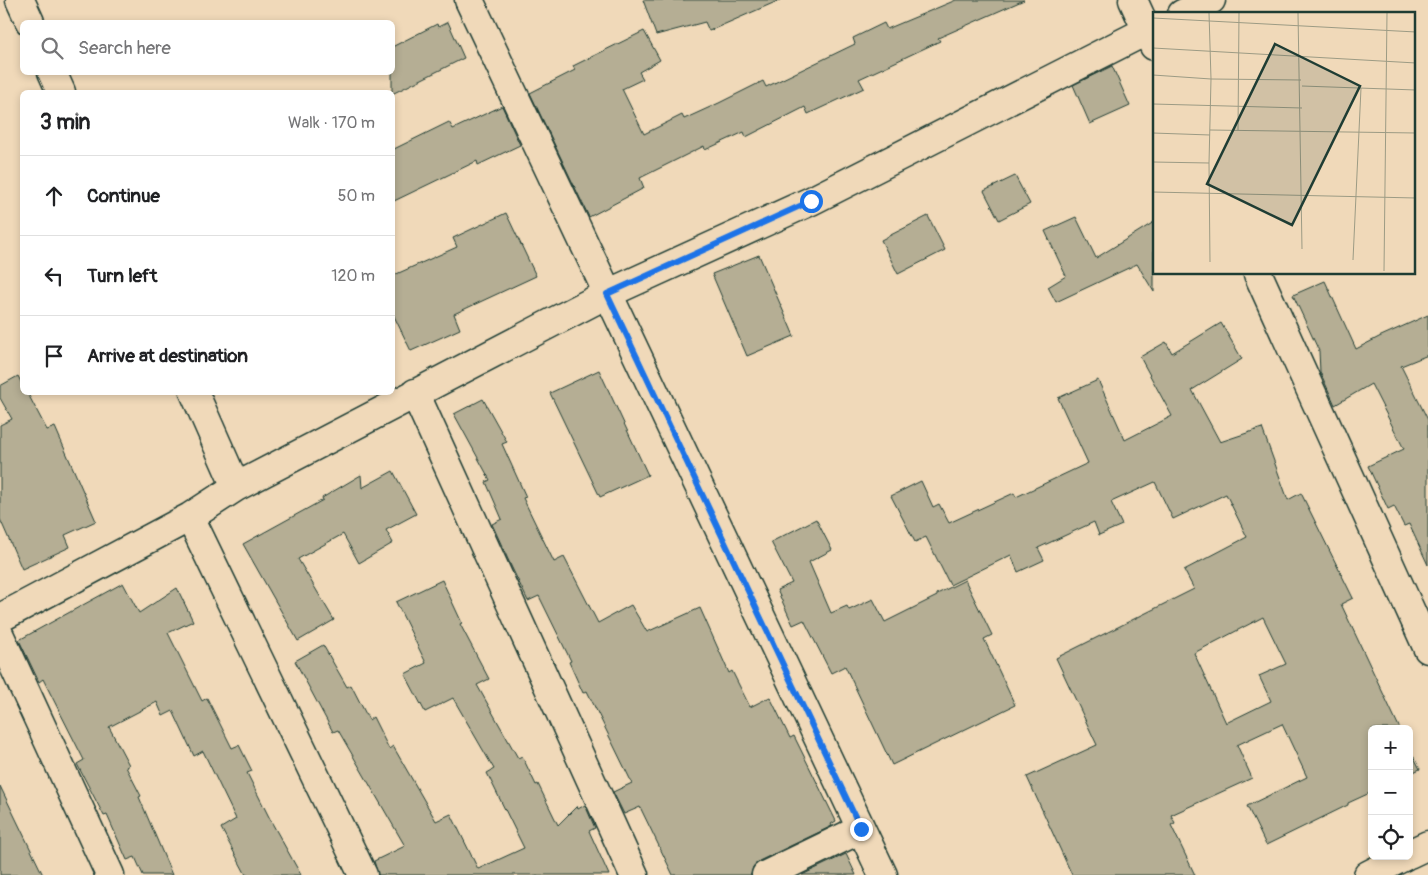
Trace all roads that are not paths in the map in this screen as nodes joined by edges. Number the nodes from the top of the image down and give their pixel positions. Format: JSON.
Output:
{"nodes":[{"id":1,"x":20,"y":0,"type":"edge"},
{"id":2,"x":469,"y":0,"type":"edge"},
{"id":3,"x":1133,"y":0,"type":"edge"},
{"id":4,"x":1211,"y":0,"type":"edge"},
{"id":5,"x":1186,"y":12,"type":"edge"},
{"id":6,"x":29,"y":20,"type":"edge"},
{"id":7,"x":1152,"y":34,"type":"edge"},
{"id":8,"x":53,"y":75,"type":"edge"},
{"id":9,"x":60,"y":90,"type":"edge"},
{"id":10,"x":1258,"y":275,"type":"edge"},
{"id":11,"x":607,"y":294,"type":"junction"},
{"id":12,"x":415,"y":393,"type":"junction"},
{"id":13,"x":195,"y":395,"type":"edge"},
{"id":14,"x":236,"y":487,"type":"junction"},
{"id":15,"x":190,"y":517,"type":"junction"},
{"id":16,"x":0,"y":618,"type":"edge"},
{"id":17,"x":0,"y":636,"type":"edge"},
{"id":18,"x":1428,"y":649,"type":"edge"},
{"id":19,"x":861,"y":829,"type":"junction"},
{"id":20,"x":1428,"y":845,"type":"edge"},
{"id":21,"x":1413,"y":852,"type":"edge"},
{"id":22,"x":1397,"y":860,"type":"edge"},
{"id":23,"x":110,"y":875,"type":"edge"},
{"id":24,"x":363,"y":875,"type":"edge"},
{"id":25,"x":634,"y":875,"type":"edge"},
{"id":26,"x":766,"y":875,"type":"edge"},
{"id":27,"x":883,"y":875,"type":"edge"},
{"id":28,"x":1368,"y":875,"type":"edge"}],
"edges":[{"from":1,"to":6,"type":"street"},
{"from":2,"to":11,"type":"street"},
{"from":3,"to":7,"type":"street"},
{"from":4,"to":5,"type":"street"},
{"from":7,"to":11,"type":"street"},
{"from":8,"to":9,"type":"street"},
{"from":10,"to":18,"type":"street"},
{"from":11,"to":12,"type":"street"},
{"from":11,"to":19,"type":"street"},
{"from":12,"to":14,"type":"street"},
{"from":12,"to":25,"type":"street"},
{"from":13,"to":14,"type":"street"},
{"from":14,"to":15,"type":"street"},
{"from":15,"to":16,"type":"street"},
{"from":15,"to":24,"type":"street"},
{"from":17,"to":23,"type":"street"},
{"from":19,"to":26,"type":"street"},
{"from":19,"to":27,"type":"street"},
{"from":20,"to":21,"type":"street"},
{"from":22,"to":28,"type":"street"}]}
